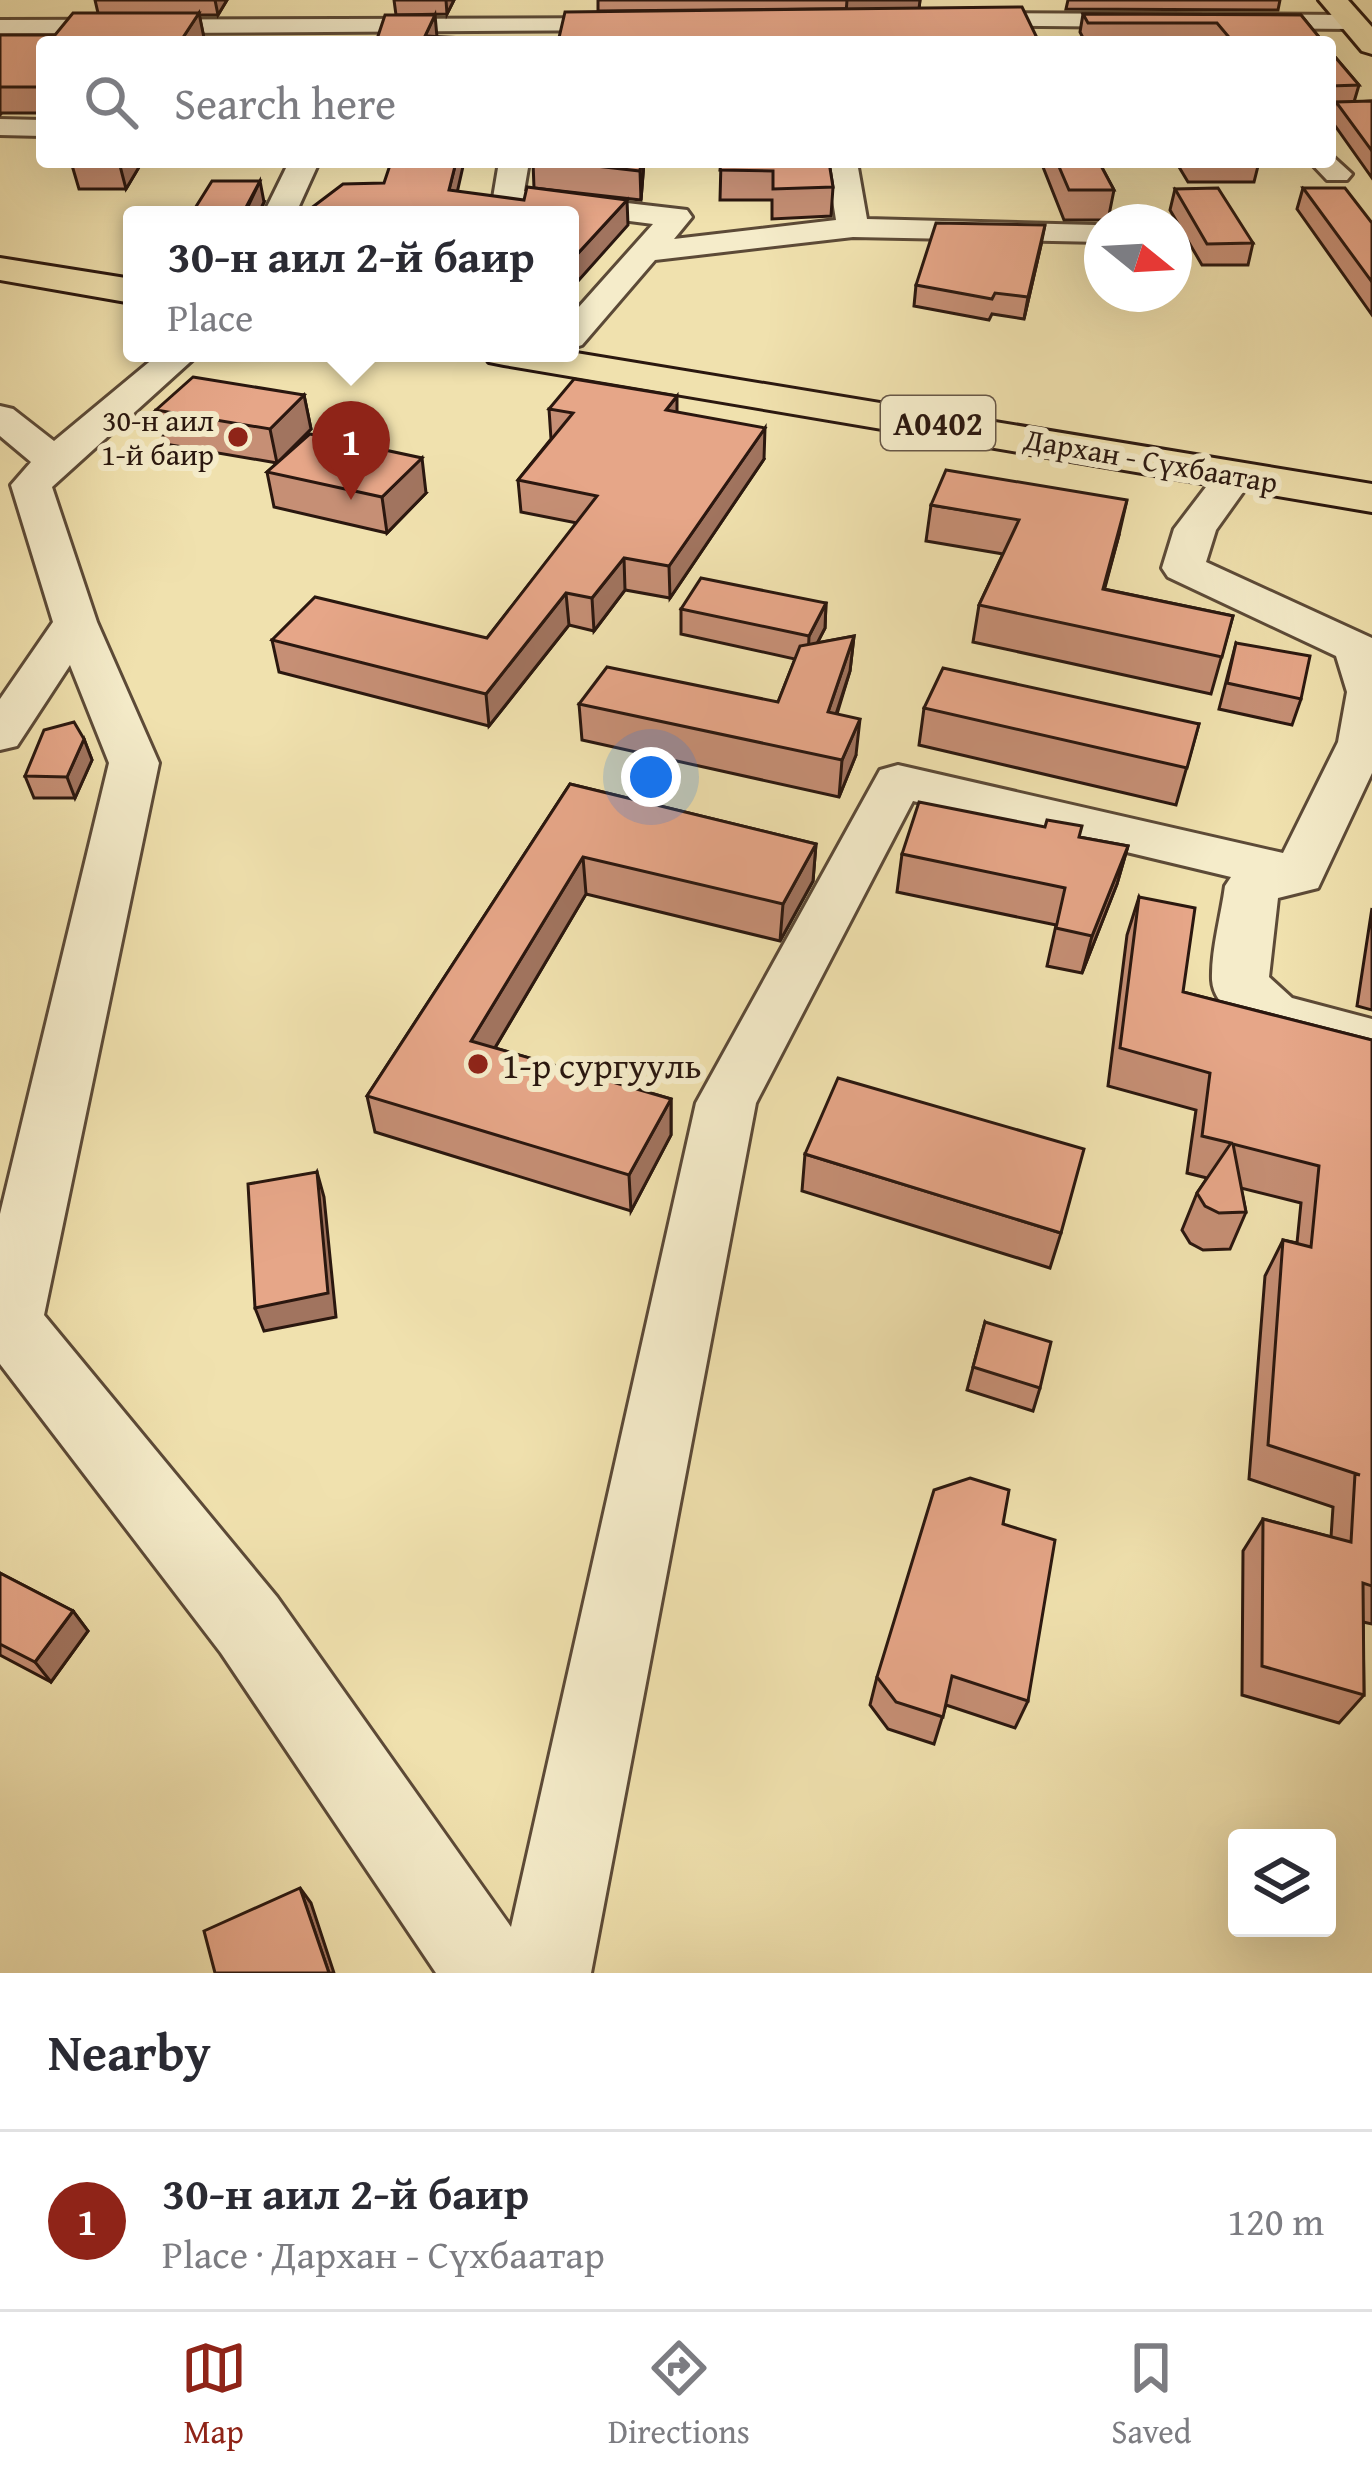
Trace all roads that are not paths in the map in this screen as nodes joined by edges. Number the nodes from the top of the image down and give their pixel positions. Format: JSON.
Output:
{"nodes":[{"id":1,"x":1345,"y":15,"type":"edge"},
{"id":2,"x":932,"y":20,"type":"edge"},
{"id":3,"x":540,"y":22,"type":"edge"},
{"id":4,"x":657,"y":25,"type":"edge"},
{"id":5,"x":0,"y":27,"type":"edge"},
{"id":6,"x":345,"y":34,"type":"edge"},
{"id":7,"x":1372,"y":45,"type":"edge"},
{"id":8,"x":0,"y":127,"type":"edge"},
{"id":9,"x":36,"y":128,"type":"edge"},
{"id":10,"x":301,"y":168,"type":"edge"},
{"id":11,"x":513,"y":168,"type":"edge"},
{"id":12,"x":843,"y":168,"type":"edge"},
{"id":13,"x":282,"y":206,"type":"edge"},
{"id":14,"x":579,"y":206,"type":"edge"},
{"id":15,"x":579,"y":206,"type":"edge"},
{"id":16,"x":854,"y":228,"type":"junction"},
{"id":17,"x":1084,"y":234,"type":"edge"},
{"id":18,"x":645,"y":252,"type":"junction"},
{"id":19,"x":0,"y":269,"type":"edge"},
{"id":20,"x":123,"y":290,"type":"edge"},
{"id":21,"x":579,"y":327,"type":"edge"},
{"id":22,"x":579,"y":354,"type":"edge"},
{"id":23,"x":171,"y":362,"type":"edge"},
{"id":24,"x":0,"y":417,"type":"edge"},
{"id":25,"x":54,"y":461,"type":"junction"},
{"id":26,"x":1236,"y":475,"type":"junction"},
{"id":27,"x":1372,"y":498,"type":"edge"},
{"id":28,"x":75,"y":622,"type":"junction"},
{"id":29,"x":0,"y":735,"type":"edge"},
{"id":30,"x":1299,"y":875,"type":"junction"},
{"id":31,"x":1372,"y":1041,"type":"edge"},
{"id":32,"x":4,"y":1328,"type":"edge"},
{"id":33,"x":489,"y":1973,"type":"edge"},
{"id":34,"x":546,"y":1973,"type":"edge"}],
"edges":[{"from":1,"to":2,"type":"street"},
{"from":1,"to":7,"type":"main road"},
{"from":3,"to":4,"type":"street"},
{"from":3,"to":6,"type":"street"},
{"from":5,"to":6,"type":"street"},
{"from":8,"to":9,"type":"street"},
{"from":10,"to":13,"type":"street"},
{"from":11,"to":15,"type":"street"},
{"from":12,"to":16,"type":"street"},
{"from":14,"to":18,"type":"street"},
{"from":16,"to":17,"type":"street"},
{"from":16,"to":18,"type":"street"},
{"from":18,"to":21,"type":"street"},
{"from":19,"to":20,"type":"main road"},
{"from":22,"to":26,"type":"main road","name":"Дархан - Сүхбаатар","number":"A0402"},
{"from":23,"to":25,"type":"street"},
{"from":24,"to":25,"type":"street"},
{"from":25,"to":28,"type":"street"},
{"from":26,"to":27,"type":"main road","name":"Дархан - Сүхбаатар","number":"A0402"},
{"from":26,"to":30,"type":"street"},
{"from":28,"to":29,"type":"street"},
{"from":28,"to":32,"type":"street"},
{"from":30,"to":31,"type":"street"},
{"from":30,"to":34,"type":"street"},
{"from":32,"to":33,"type":"street"}]}
